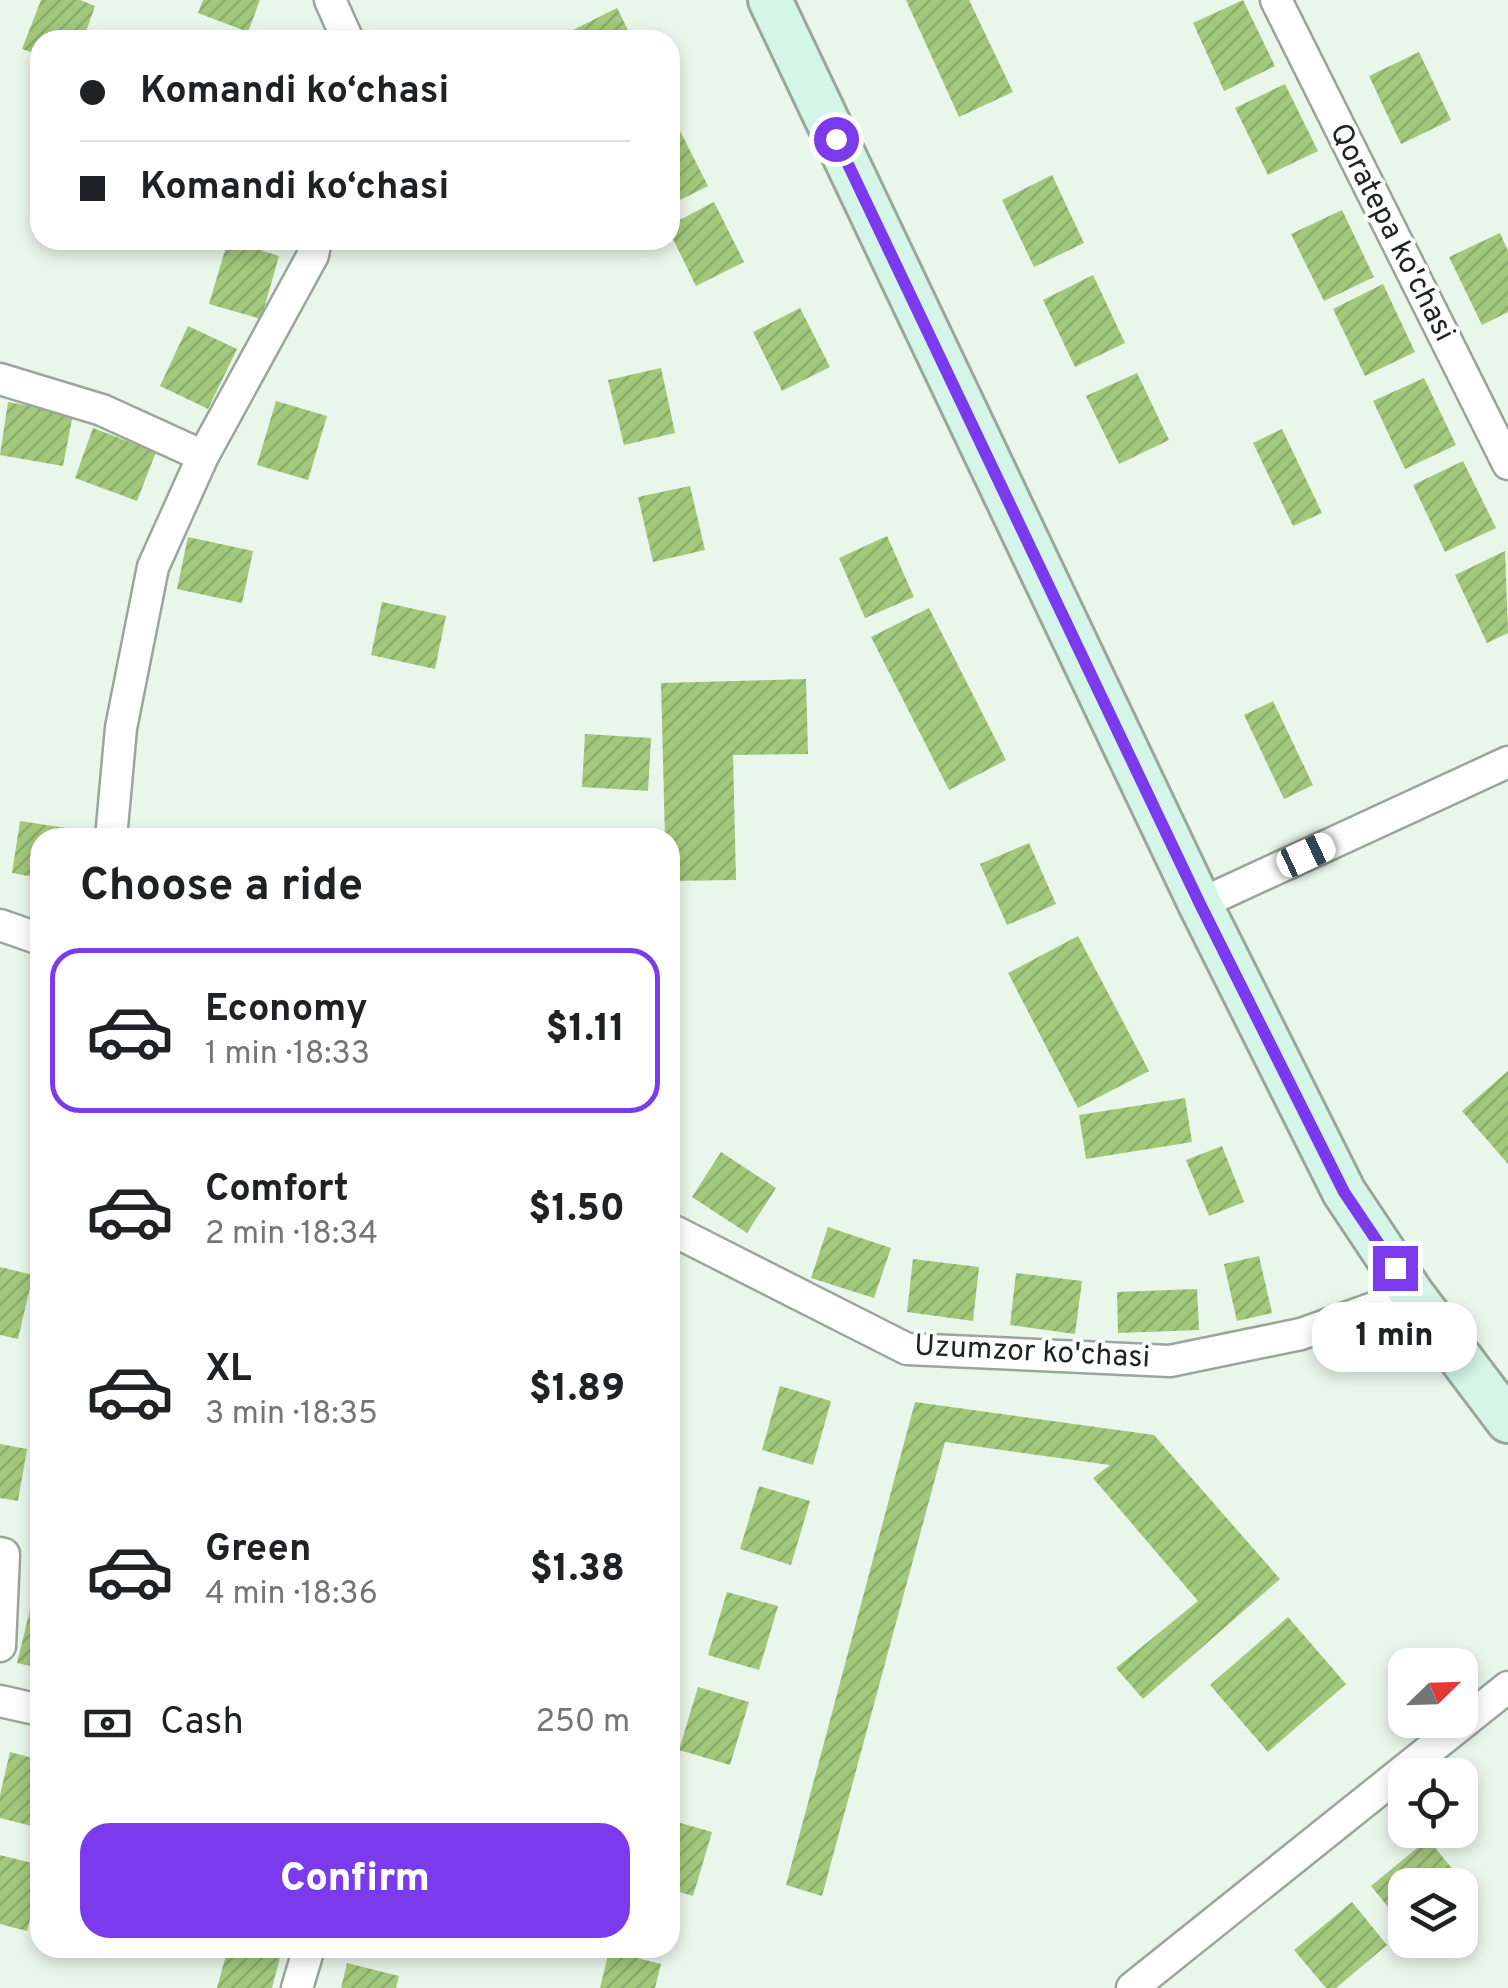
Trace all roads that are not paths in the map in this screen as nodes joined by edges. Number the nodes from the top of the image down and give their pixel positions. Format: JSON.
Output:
{"nodes":[{"id":1,"x":330,"y":0,"type":"edge"},
{"id":2,"x":770,"y":0,"type":"edge"},
{"id":3,"x":1276,"y":0,"type":"edge"},
{"id":4,"x":344,"y":30,"type":"edge"},
{"id":5,"x":314,"y":250,"type":"edge"},
{"id":6,"x":0,"y":379,"type":"edge"},
{"id":7,"x":203,"y":456,"type":"junction"},
{"id":8,"x":1508,"y":464,"type":"edge"},
{"id":9,"x":1508,"y":762,"type":"edge"},
{"id":10,"x":112,"y":828,"type":"edge"},
{"id":11,"x":1200,"y":904,"type":"junction"},
{"id":12,"x":0,"y":926,"type":"edge"},
{"id":13,"x":30,"y":935,"type":"edge"},
{"id":14,"x":680,"y":1234,"type":"edge"},
{"id":15,"x":1412,"y":1294,"type":"junction"},
{"id":16,"x":1508,"y":1421,"type":"edge"},
{"id":17,"x":0,"y":1553,"type":"edge"},
{"id":18,"x":0,"y":1646,"type":"edge"},
{"id":19,"x":1508,"y":1686,"type":"edge"},
{"id":20,"x":0,"y":1702,"type":"edge"},
{"id":21,"x":30,"y":1708,"type":"edge"},
{"id":22,"x":305,"y":1958,"type":"edge"},
{"id":23,"x":297,"y":1988,"type":"edge"},
{"id":24,"x":1132,"y":1988,"type":"edge"}],
"edges":[{"from":1,"to":4,"type":"street"},
{"from":2,"to":11,"type":"main road"},
{"from":3,"to":8,"type":"street","name":"Qoratepa ko'chasi"},
{"from":5,"to":7,"type":"street"},
{"from":6,"to":7,"type":"street"},
{"from":7,"to":10,"type":"street"},
{"from":9,"to":11,"type":"street"},
{"from":11,"to":15,"type":"main road"},
{"from":12,"to":13,"type":"street"},
{"from":14,"to":15,"type":"street","name":"Uzumzor ko'chasi"},
{"from":15,"to":16,"type":"main road"},
{"from":17,"to":18,"type":"street"},
{"from":19,"to":24,"type":"street"},
{"from":20,"to":21,"type":"street"},
{"from":22,"to":23,"type":"street"}]}
